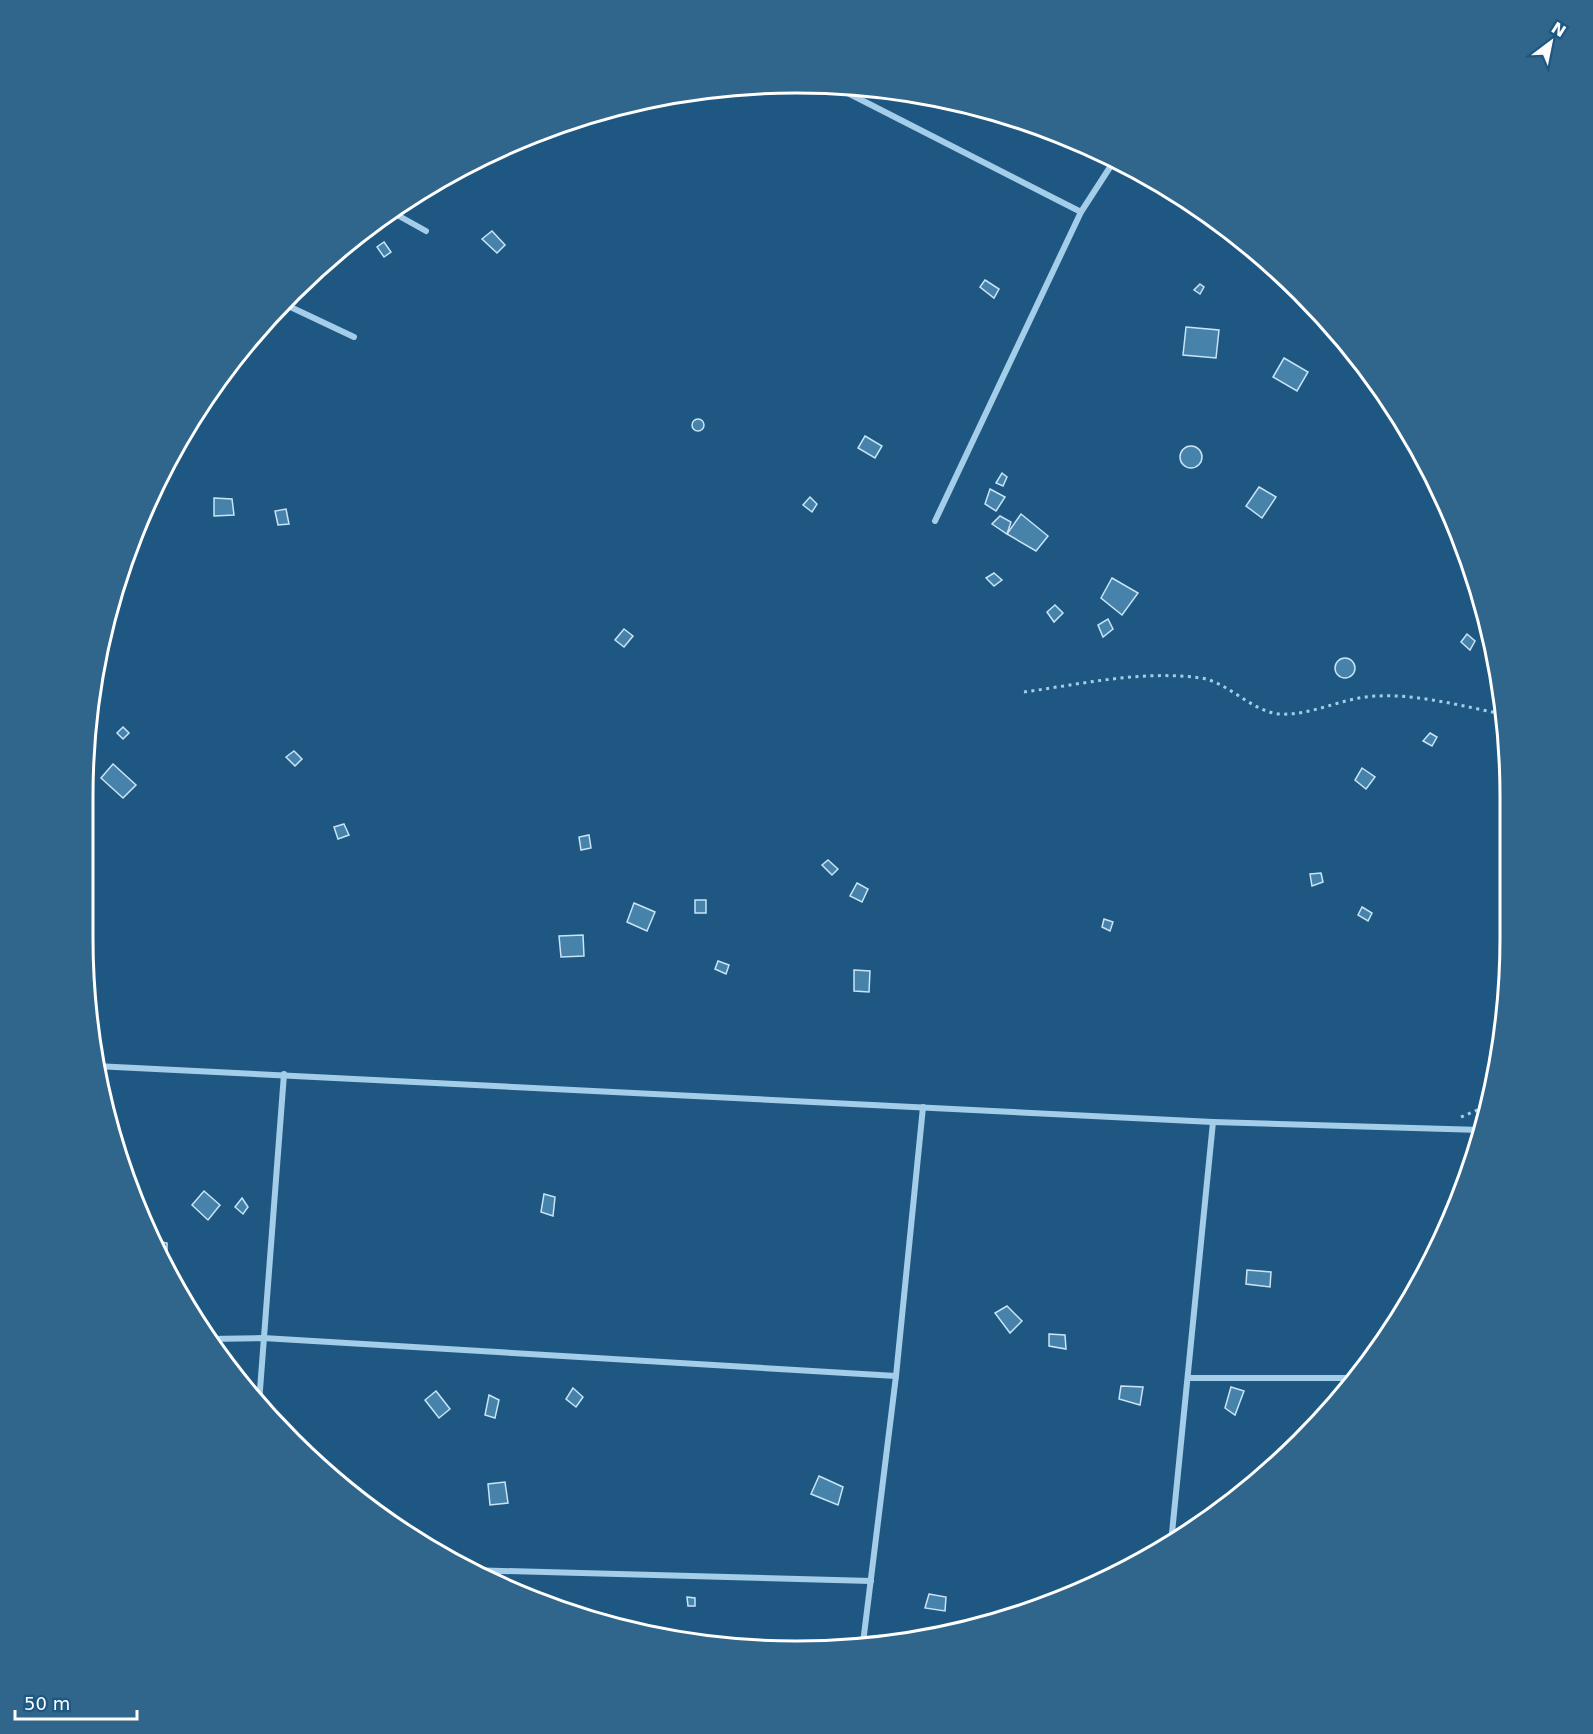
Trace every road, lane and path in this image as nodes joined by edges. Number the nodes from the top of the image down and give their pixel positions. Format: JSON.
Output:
{"nodes":[{"id":1,"x":853,"y":96,"type":"edge"},
{"id":2,"x":1110,"y":167,"type":"edge"},
{"id":3,"x":1081,"y":212,"type":"junction"},
{"id":4,"x":400,"y":216,"type":"edge"},
{"id":5,"x":426,"y":231,"type":"dead end"},
{"id":6,"x":291,"y":307,"type":"edge"},
{"id":7,"x":354,"y":337,"type":"dead end"},
{"id":8,"x":935,"y":521,"type":"dead end"},
{"id":9,"x":1024,"y":692,"type":"dead end"},
{"id":10,"x":1495,"y":713,"type":"edge"},
{"id":11,"x":106,"y":1066,"type":"edge"},
{"id":12,"x":284,"y":1074,"type":"junction"},
{"id":13,"x":923,"y":1107,"type":"junction"},
{"id":14,"x":1213,"y":1122,"type":"junction"},
{"id":15,"x":1473,"y":1130,"type":"edge"},
{"id":16,"x":263,"y":1338,"type":"junction"},
{"id":17,"x":219,"y":1339,"type":"edge"},
{"id":18,"x":896,"y":1376,"type":"junction"},
{"id":19,"x":1188,"y":1378,"type":"junction"},
{"id":20,"x":1345,"y":1378,"type":"edge"},
{"id":21,"x":260,"y":1391,"type":"edge"},
{"id":22,"x":1172,"y":1531,"type":"edge"},
{"id":23,"x":491,"y":1571,"type":"edge"},
{"id":24,"x":871,"y":1581,"type":"junction"},
{"id":25,"x":864,"y":1637,"type":"edge"}],
"edges":[{"from":1,"to":3,"type":"street"},
{"from":2,"to":3,"type":"street"},
{"from":3,"to":8,"type":"street"},
{"from":4,"to":5,"type":"street"},
{"from":6,"to":7,"type":"street"},
{"from":9,"to":10,"type":"path"},
{"from":11,"to":12,"type":"street"},
{"from":12,"to":13,"type":"street"},
{"from":12,"to":16,"type":"street"},
{"from":13,"to":14,"type":"street"},
{"from":13,"to":18,"type":"street"},
{"from":14,"to":15,"type":"street"},
{"from":14,"to":19,"type":"street"},
{"from":16,"to":17,"type":"street"},
{"from":16,"to":18,"type":"street"},
{"from":16,"to":21,"type":"street"},
{"from":18,"to":24,"type":"street"},
{"from":19,"to":20,"type":"street"},
{"from":19,"to":22,"type":"street"},
{"from":23,"to":24,"type":"street"},
{"from":24,"to":25,"type":"street"}]}
